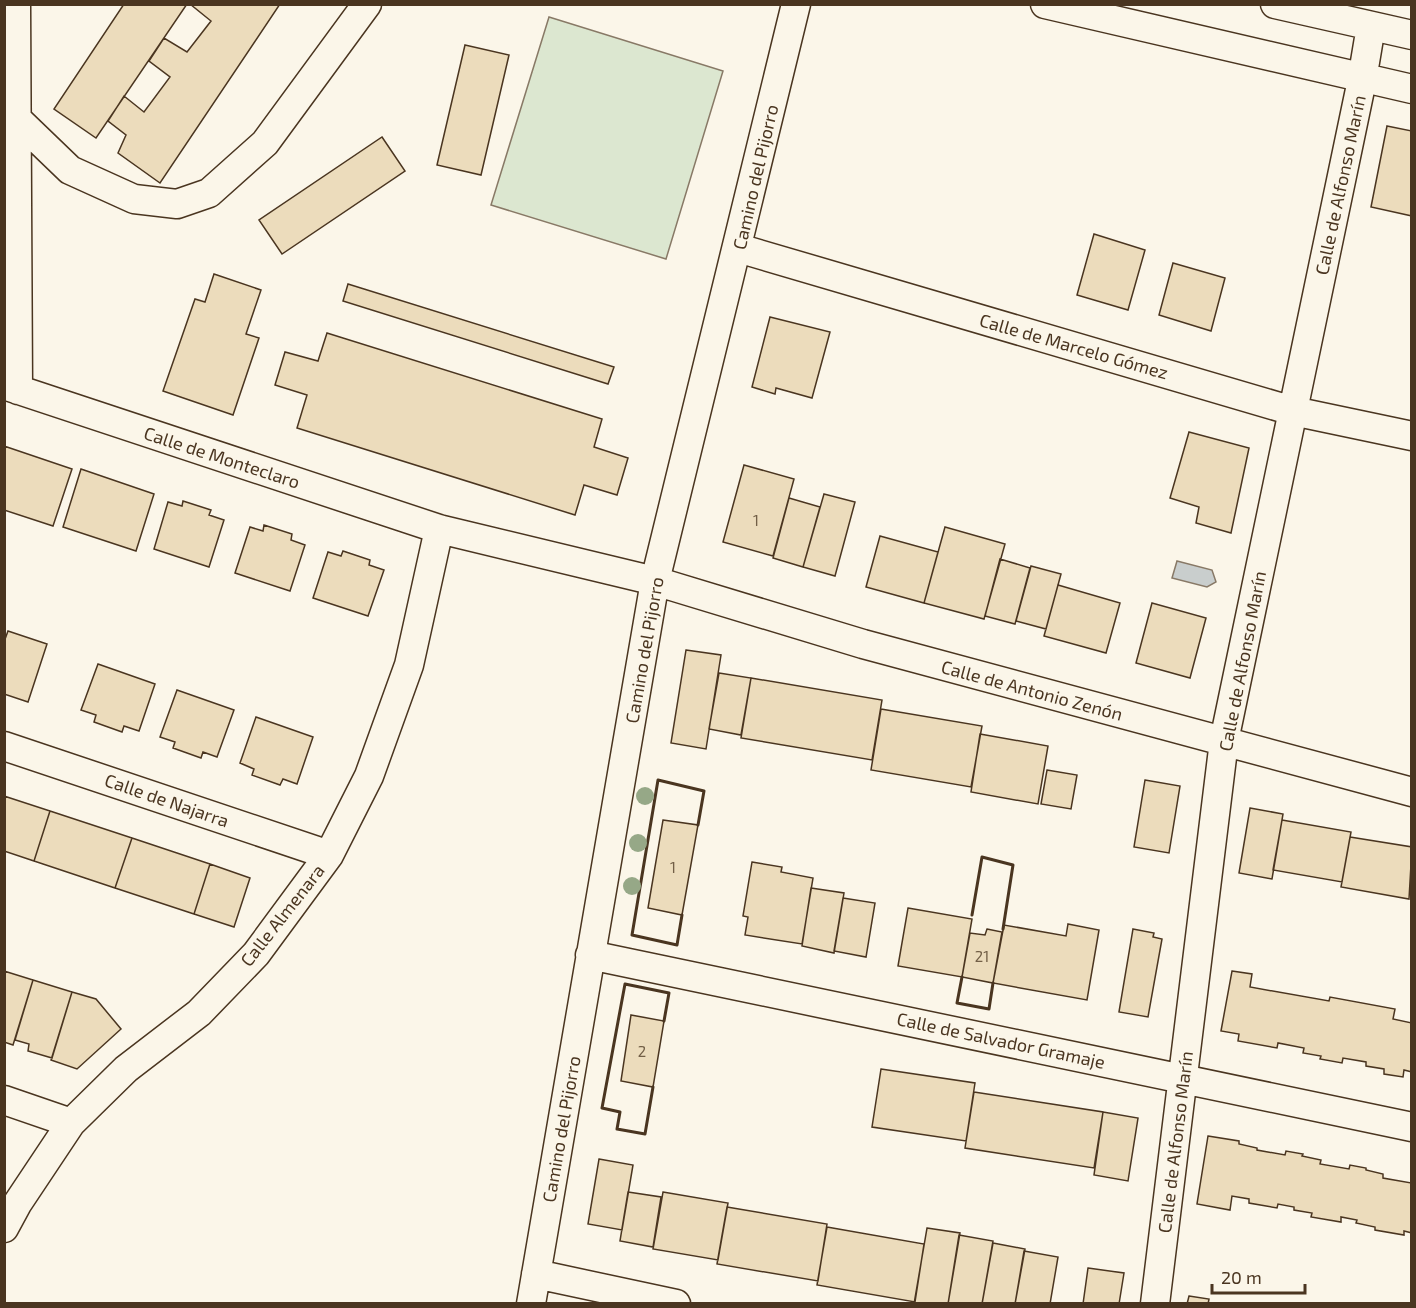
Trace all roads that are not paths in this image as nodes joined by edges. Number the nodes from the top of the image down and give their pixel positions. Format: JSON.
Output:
{"nodes":[{"id":1,"x":16,"y":4,"type":"edge"},
{"id":2,"x":366,"y":4,"type":"edge"},
{"id":3,"x":796,"y":4,"type":"edge"},
{"id":4,"x":1044,"y":4,"type":"edge"},
{"id":5,"x":1275,"y":4,"type":"edge"},
{"id":6,"x":1371,"y":26,"type":"junction"},
{"id":7,"x":1412,"y":35,"type":"edge"},
{"id":8,"x":1362,"y":80,"type":"junction"},
{"id":9,"x":1412,"y":89,"type":"edge"},
{"id":10,"x":16,"y":118,"type":"junction"},
{"id":11,"x":738,"y":248,"type":"junction"},
{"id":12,"x":11,"y":387,"type":"edge"},
{"id":13,"x":1293,"y":411,"type":"junction"},
{"id":14,"x":1412,"y":436,"type":"edge"},
{"id":15,"x":439,"y":529,"type":"junction"},
{"id":16,"x":655,"y":581,"type":"junction"},
{"id":17,"x":1224,"y":741,"type":"junction"},
{"id":18,"x":4,"y":746,"type":"edge"},
{"id":19,"x":1412,"y":792,"type":"edge"},
{"id":20,"x":329,"y":855,"type":"junction"},
{"id":21,"x":590,"y":955,"type":"junction"},
{"id":22,"x":1183,"y":1078,"type":"junction"},
{"id":23,"x":4,"y":1100,"type":"edge"},
{"id":24,"x":71,"y":1123,"type":"junction"},
{"id":25,"x":1412,"y":1126,"type":"edge"},
{"id":26,"x":4,"y":1228,"type":"edge"},
{"id":27,"x":536,"y":1274,"type":"junction"},
{"id":28,"x":531,"y":1304,"type":"edge"},
{"id":29,"x":676,"y":1304,"type":"edge"},
{"id":30,"x":1155,"y":1304,"type":"edge"}],
"edges":[{"from":1,"to":10,"type":"street"},
{"from":2,"to":10,"type":"street"},
{"from":3,"to":11,"type":"street","name":"Camino del Pijorro"},
{"from":4,"to":8,"type":"street"},
{"from":5,"to":6,"type":"street"},
{"from":6,"to":7,"type":"street"},
{"from":6,"to":8,"type":"street","name":"Calle de Alfonso Marín"},
{"from":8,"to":9,"type":"street"},
{"from":8,"to":13,"type":"street","name":"Calle de Alfonso Marín"},
{"from":10,"to":12,"type":"street"},
{"from":11,"to":13,"type":"street","name":"Calle de Marcelo Gómez"},
{"from":11,"to":16,"type":"street","name":"Camino del Pijorro"},
{"from":12,"to":15,"type":"street","name":"Calle de Monteclaro"},
{"from":13,"to":14,"type":"street","name":"Calle de Marcelo Gómez"},
{"from":13,"to":17,"type":"street","name":"Calle de Alfonso Marín"},
{"from":15,"to":16,"type":"street","name":"Calle de Monteclaro"},
{"from":15,"to":20,"type":"street","name":"Calle Almenara"},
{"from":16,"to":17,"type":"street","name":"Calle de Antonio Zenón"},
{"from":16,"to":21,"type":"street","name":"Camino del Pijorro"},
{"from":17,"to":19,"type":"street","name":"Calle de Antonio Zenón"},
{"from":17,"to":22,"type":"street","name":"Calle de Alfonso Marín"},
{"from":18,"to":20,"type":"street","name":"Calle de Najarra"},
{"from":20,"to":24,"type":"street","name":"Calle Almenara"},
{"from":21,"to":22,"type":"street","name":"Calle de Salvador Gramaje"},
{"from":21,"to":27,"type":"street","name":"Camino del Pijorro"},
{"from":22,"to":25,"type":"street","name":"Calle de Salvador Gramaje"},
{"from":22,"to":30,"type":"street","name":"Calle de Alfonso Marín"},
{"from":23,"to":24,"type":"street"},
{"from":24,"to":26,"type":"street","name":"Calle Almenara"},
{"from":27,"to":28,"type":"street","name":"Camino del Pijorro"},
{"from":27,"to":29,"type":"street"}]}
